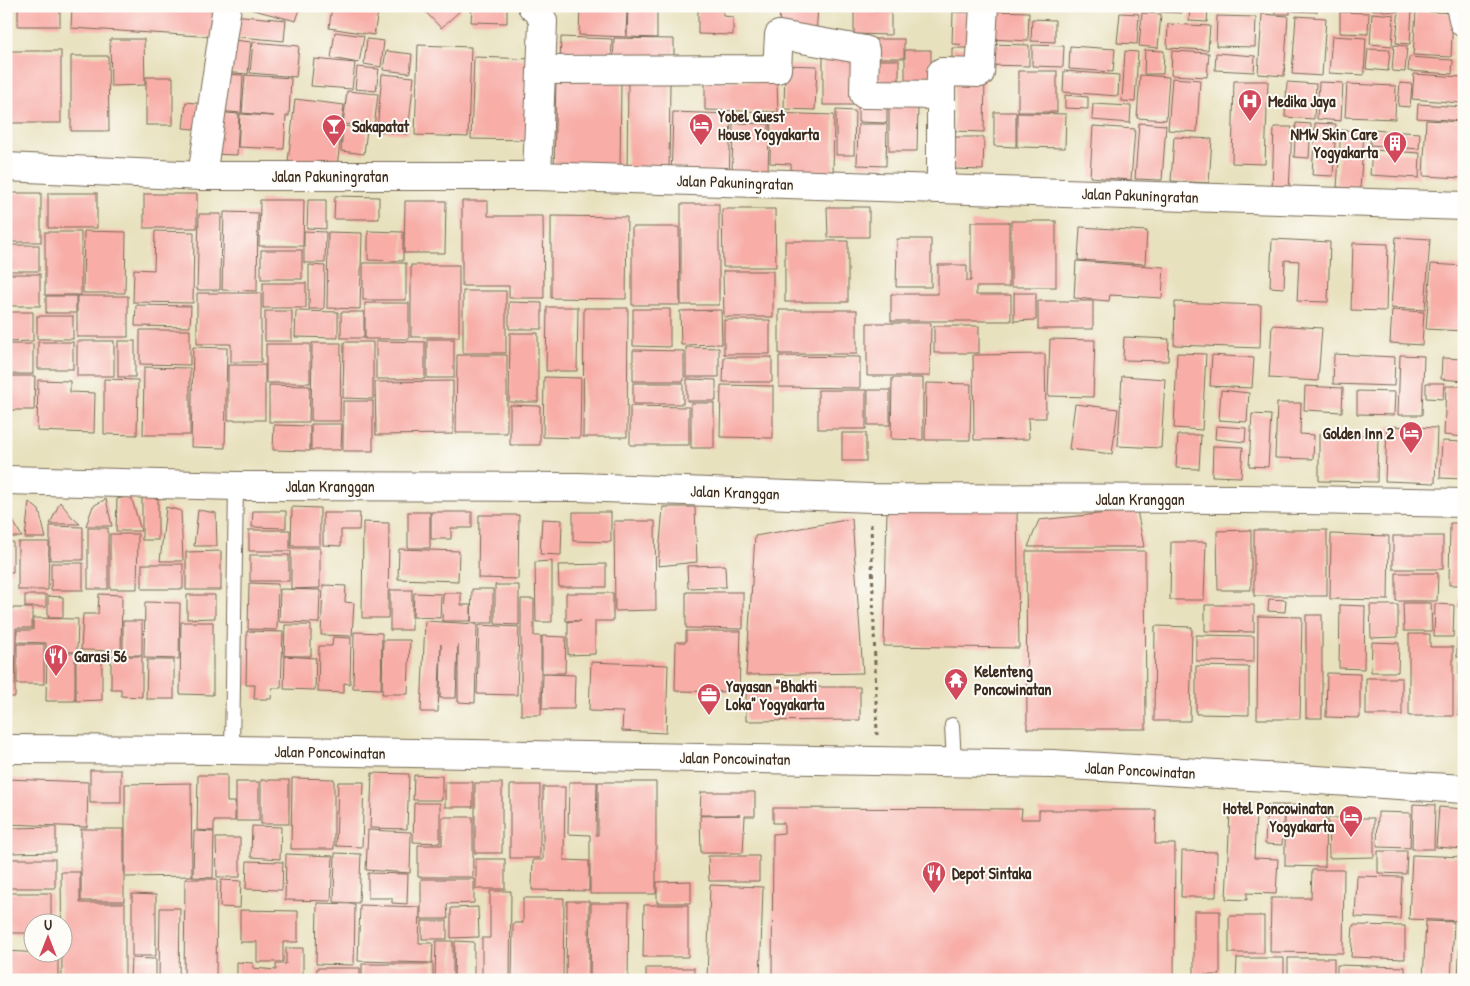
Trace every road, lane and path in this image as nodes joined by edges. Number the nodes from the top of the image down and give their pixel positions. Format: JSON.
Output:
{"nodes":[{"id":1,"x":227,"y":6,"type":"edge"},
{"id":2,"x":532,"y":6,"type":"edge"},
{"id":3,"x":984,"y":6,"type":"edge"},
{"id":4,"x":1460,"y":6,"type":"edge"},
{"id":5,"x":1464,"y":23,"type":"edge"},
{"id":6,"x":541,"y":70,"type":"junction"},
{"id":7,"x":941,"y":94,"type":"junction"},
{"id":8,"x":6,"y":167,"type":"edge"},
{"id":9,"x":202,"y":176,"type":"junction"},
{"id":10,"x":537,"y":176,"type":"junction"},
{"id":11,"x":941,"y":189,"type":"junction"},
{"id":12,"x":1464,"y":203,"type":"edge"},
{"id":13,"x":6,"y":480,"type":"edge"},
{"id":14,"x":236,"y":486,"type":"junction"},
{"id":15,"x":871,"y":498,"type":"junction"},
{"id":16,"x":1464,"y":503,"type":"edge"},
{"id":17,"x":952,"y":725,"type":"dead end"},
{"id":18,"x":6,"y":749,"type":"edge"},
{"id":19,"x":232,"y":750,"type":"junction"},
{"id":20,"x":877,"y":761,"type":"junction"},
{"id":21,"x":954,"y":763,"type":"junction"},
{"id":22,"x":1464,"y":789,"type":"edge"}],
"edges":[{"from":1,"to":9,"type":"street"},
{"from":2,"to":6,"type":"street"},
{"from":3,"to":7,"type":"street"},
{"from":4,"to":5,"type":"street"},
{"from":6,"to":7,"type":"street"},
{"from":6,"to":10,"type":"street"},
{"from":7,"to":11,"type":"street"},
{"from":8,"to":9,"type":"street","name":"Jalan Pakuningratan"},
{"from":9,"to":10,"type":"street","name":"Jalan Pakuningratan"},
{"from":10,"to":11,"type":"street","name":"Jalan Pakuningratan"},
{"from":11,"to":12,"type":"street","name":"Jalan Pakuningratan"},
{"from":13,"to":14,"type":"street","name":"Jalan Kranggan"},
{"from":14,"to":15,"type":"street","name":"Jalan Kranggan"},
{"from":14,"to":19,"type":"lane"},
{"from":15,"to":16,"type":"street","name":"Jalan Kranggan"},
{"from":15,"to":20,"type":"path"},
{"from":17,"to":21,"type":"lane"},
{"from":18,"to":19,"type":"street","name":"Jalan Poncowinatan"},
{"from":19,"to":20,"type":"street","name":"Jalan Poncowinatan"},
{"from":20,"to":21,"type":"street","name":"Jalan Poncowinatan"},
{"from":21,"to":22,"type":"street","name":"Jalan Poncowinatan"}]}
